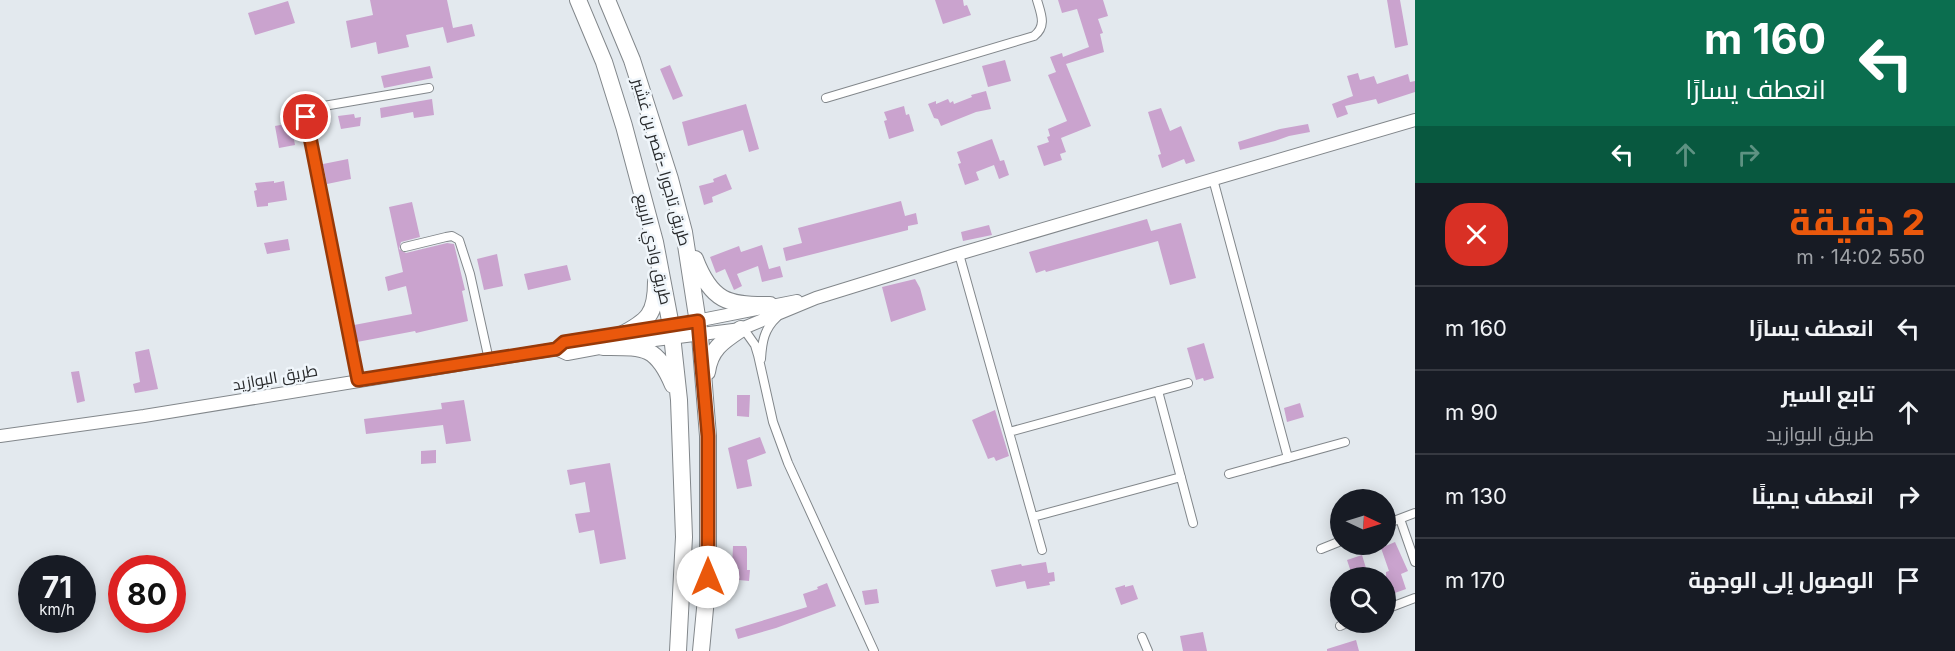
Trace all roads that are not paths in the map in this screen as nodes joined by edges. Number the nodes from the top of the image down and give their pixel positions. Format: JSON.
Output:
{"nodes":[{"id":1,"x":578,"y":0,"type":"edge"},
{"id":2,"x":607,"y":0,"type":"edge"},
{"id":3,"x":1037,"y":0,"type":"edge"},
{"id":4,"x":429,"y":88,"type":"dead end"},
{"id":5,"x":826,"y":98,"type":"dead end"},
{"id":6,"x":1415,"y":120,"type":"edge"},
{"id":7,"x":1213,"y":179,"type":"junction"},
{"id":8,"x":684,"y":232,"type":"junction"},
{"id":9,"x":655,"y":242,"type":"junction"},
{"id":10,"x":405,"y":247,"type":"dead end"},
{"id":11,"x":959,"y":254,"type":"junction"},
{"id":12,"x":776,"y":309,"type":"junction"},
{"id":13,"x":699,"y":328,"type":"junction"},
{"id":14,"x":742,"y":328,"type":"junction"},
{"id":15,"x":672,"y":332,"type":"junction"},
{"id":16,"x":621,"y":335,"type":"junction"},
{"id":17,"x":603,"y":347,"type":"junction"},
{"id":18,"x":556,"y":349,"type":"junction"},
{"id":19,"x":489,"y":360,"type":"junction"},
{"id":20,"x":761,"y":366,"type":"junction"},
{"id":21,"x":358,"y":380,"type":"junction"},
{"id":22,"x":1188,"y":383,"type":"dead end"},
{"id":23,"x":704,"y":387,"type":"junction"},
{"id":24,"x":1158,"y":391,"type":"junction"},
{"id":25,"x":679,"y":400,"type":"junction"},
{"id":26,"x":1009,"y":432,"type":"junction"},
{"id":27,"x":0,"y":436,"type":"edge"},
{"id":28,"x":1345,"y":442,"type":"dead end"},
{"id":29,"x":1288,"y":458,"type":"junction"},
{"id":30,"x":1229,"y":474,"type":"dead end"},
{"id":31,"x":1181,"y":477,"type":"junction"},
{"id":32,"x":1415,"y":513,"type":"edge"},
{"id":33,"x":1033,"y":517,"type":"junction"},
{"id":34,"x":1400,"y":519,"type":"junction"},
{"id":35,"x":1396,"y":520,"type":"edge"},
{"id":36,"x":1193,"y":523,"type":"dead end"},
{"id":37,"x":1330,"y":545,"type":"edge"},
{"id":38,"x":1321,"y":549,"type":"dead end"},
{"id":39,"x":1042,"y":550,"type":"dead end"},
{"id":40,"x":1415,"y":562,"type":"edge"},
{"id":41,"x":1415,"y":598,"type":"edge"},
{"id":42,"x":1396,"y":605,"type":"edge"},
{"id":43,"x":1142,"y":637,"type":"dead end"},
{"id":44,"x":678,"y":651,"type":"edge"},
{"id":45,"x":701,"y":651,"type":"edge"},
{"id":46,"x":873,"y":651,"type":"edge"},
{"id":47,"x":1148,"y":651,"type":"edge"}],
"edges":[{"from":1,"to":9,"type":"highway","name":"طريق وادي الربيع"},
{"from":2,"to":8,"type":"highway","name":"طريق تاجورا -قصر بن غشير"},
{"from":3,"to":5,"type":"street"},
{"from":4,"to":21,"type":"street"},
{"from":6,"to":7,"type":"main road"},
{"from":7,"to":11,"type":"main road"},
{"from":7,"to":29,"type":"street"},
{"from":8,"to":12,"type":"highway"},
{"from":8,"to":13,"type":"highway","name":"طريق تاجورا -قصر بن غشير"},
{"from":9,"to":15,"type":"highway","name":"طريق وادي الربيع"},
{"from":9,"to":16,"type":"highway"},
{"from":10,"to":19,"type":"street"},
{"from":11,"to":12,"type":"main road"},
{"from":11,"to":26,"type":"street"},
{"from":12,"to":13,"type":"main road"},
{"from":12,"to":14,"type":"main road"},
{"from":12,"to":20,"type":"street"},
{"from":13,"to":14,"type":"main road"},
{"from":13,"to":15,"type":"main road"},
{"from":13,"to":23,"type":"highway","name":"طريق تاجورا -قصر بن غشير"},
{"from":14,"to":20,"type":"street"},
{"from":14,"to":23,"type":"highway"},
{"from":15,"to":16,"type":"main road"},
{"from":15,"to":17,"type":"main road"},
{"from":15,"to":25,"type":"highway","name":"طريق وادي الربيع"},
{"from":16,"to":18,"type":"main road"},
{"from":17,"to":18,"type":"main road"},
{"from":17,"to":25,"type":"highway"},
{"from":18,"to":19,"type":"main road","name":"طريق البوازيد"},
{"from":19,"to":21,"type":"main road","name":"طريق البوازيد"},
{"from":20,"to":46,"type":"street"},
{"from":21,"to":27,"type":"main road","name":"طريق البوازيد"},
{"from":22,"to":24,"type":"street"},
{"from":23,"to":45,"type":"highway","name":"طريق تاجورا -قصر بن غشير"},
{"from":24,"to":26,"type":"street"},
{"from":24,"to":31,"type":"street"},
{"from":25,"to":44,"type":"highway","name":"طريق وادي الربيع"},
{"from":26,"to":33,"type":"street"},
{"from":28,"to":29,"type":"street"},
{"from":29,"to":30,"type":"street"},
{"from":31,"to":33,"type":"street"},
{"from":31,"to":36,"type":"street"},
{"from":32,"to":34,"type":"street"},
{"from":33,"to":39,"type":"street"},
{"from":34,"to":35,"type":"street"},
{"from":34,"to":40,"type":"street"},
{"from":37,"to":38,"type":"street"},
{"from":41,"to":42,"type":"street"},
{"from":43,"to":47,"type":"street"}]}
